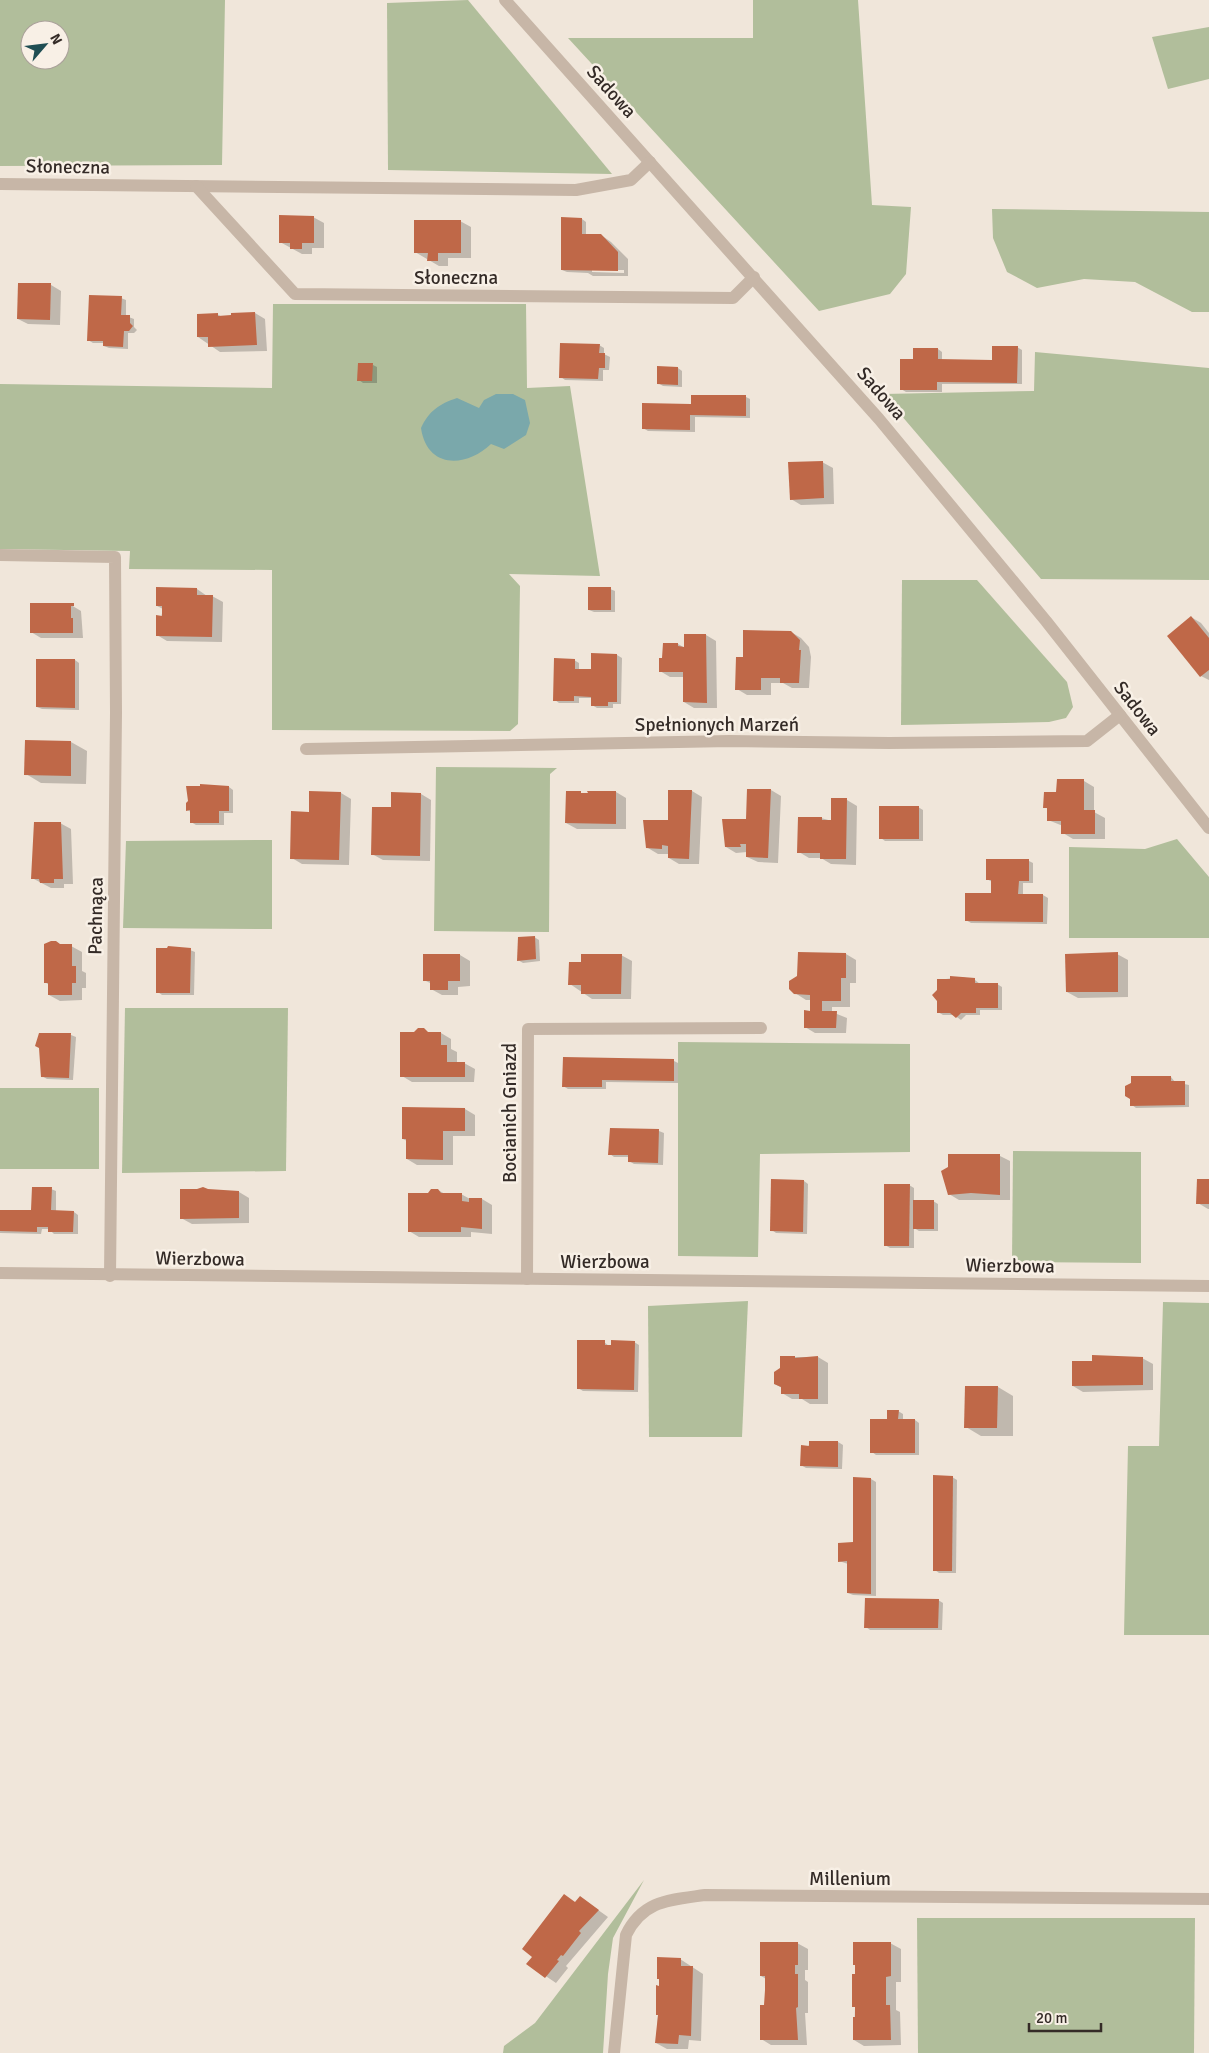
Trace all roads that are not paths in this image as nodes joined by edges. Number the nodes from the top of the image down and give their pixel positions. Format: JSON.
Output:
{"nodes":[{"id":1,"x":505,"y":0,"type":"edge"},
{"id":2,"x":650,"y":162,"type":"junction"},
{"id":3,"x":0,"y":184,"type":"edge"},
{"id":4,"x":196,"y":186,"type":"junction"},
{"id":5,"x":754,"y":277,"type":"junction"},
{"id":6,"x":0,"y":556,"type":"edge"},
{"id":7,"x":1120,"y":715,"type":"junction"},
{"id":8,"x":306,"y":749,"type":"dead end"},
{"id":9,"x":1209,"y":828,"type":"edge"},
{"id":10,"x":761,"y":1028,"type":"dead end"},
{"id":11,"x":0,"y":1274,"type":"edge"},
{"id":12,"x":110,"y":1276,"type":"junction"},
{"id":13,"x":528,"y":1279,"type":"junction"},
{"id":14,"x":1209,"y":1286,"type":"edge"},
{"id":15,"x":1209,"y":1900,"type":"edge"},
{"id":16,"x":614,"y":2053,"type":"edge"}],
"edges":[{"from":1,"to":2,"type":"street","name":"Sadowa"},
{"from":2,"to":4,"type":"street","name":"Słoneczna"},
{"from":2,"to":5,"type":"street","name":"Sadowa"},
{"from":3,"to":4,"type":"street","name":"Słoneczna"},
{"from":4,"to":5,"type":"street","name":"Słoneczna"},
{"from":5,"to":7,"type":"street","name":"Sadowa"},
{"from":6,"to":12,"type":"street","name":"Pachnąca"},
{"from":7,"to":8,"type":"street","name":"Spełnionych Marzeń"},
{"from":7,"to":9,"type":"street","name":"Sadowa"},
{"from":10,"to":13,"type":"street","name":"Bocianich Gniazd"},
{"from":11,"to":12,"type":"street","name":"Wierzbowa"},
{"from":12,"to":13,"type":"street","name":"Wierzbowa"},
{"from":13,"to":14,"type":"street","name":"Wierzbowa"},
{"from":15,"to":16,"type":"street","name":"Millenium"}]}
